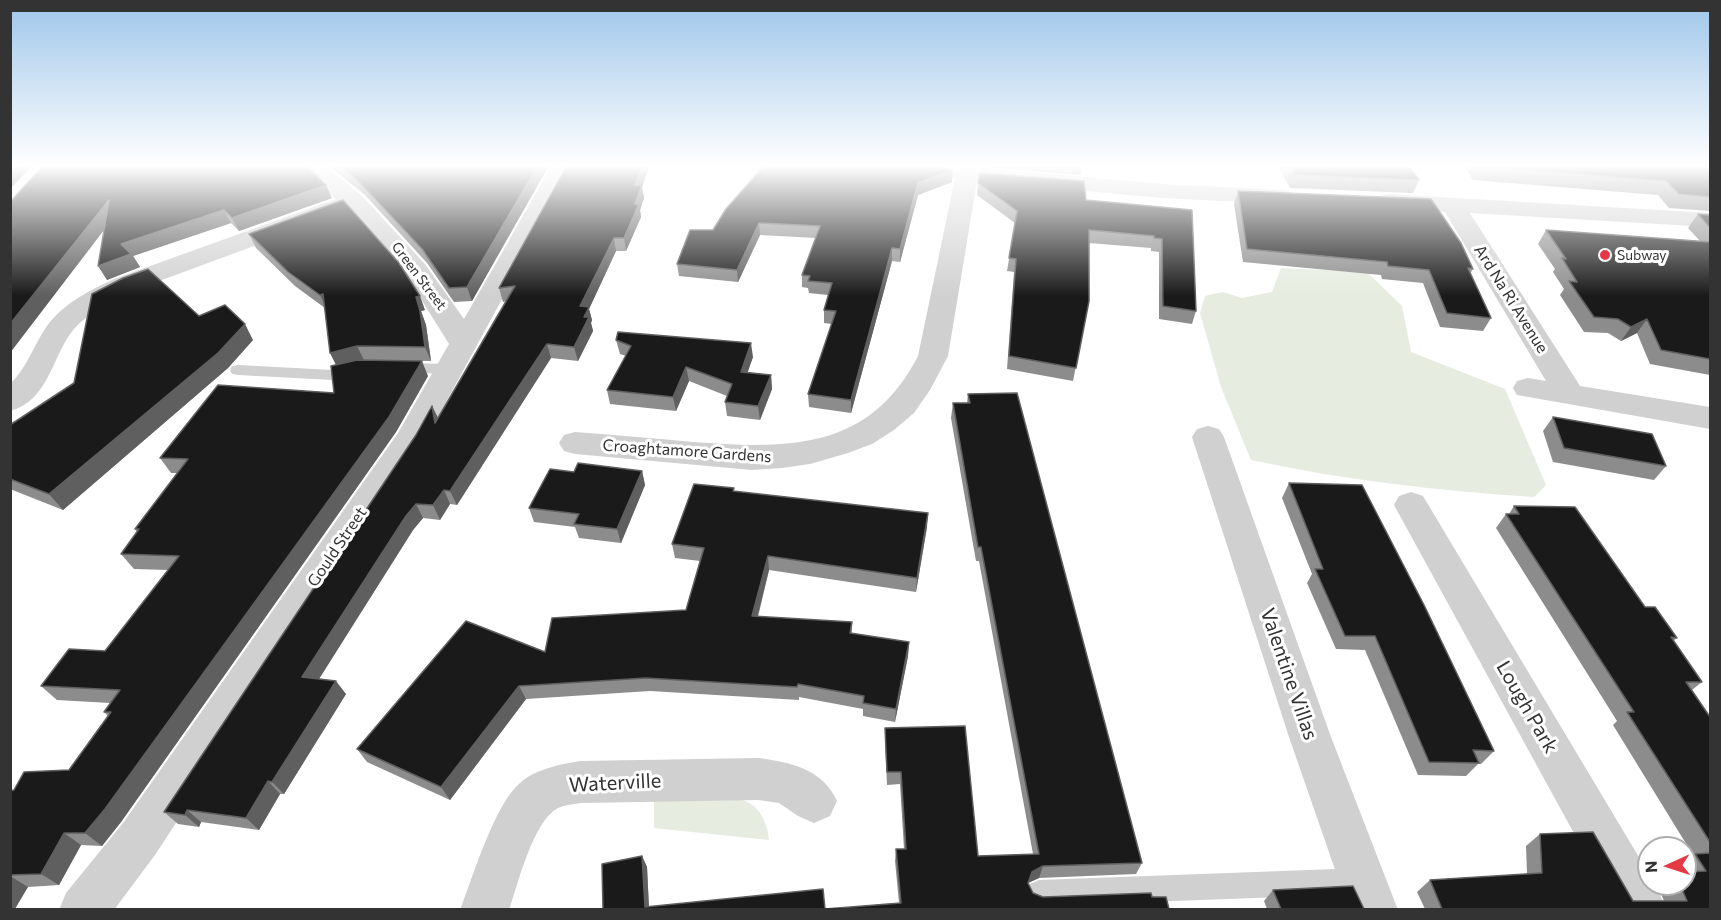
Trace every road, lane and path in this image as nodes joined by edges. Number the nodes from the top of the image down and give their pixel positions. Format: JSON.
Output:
{"nodes":[{"id":1,"x":329,"y":210,"type":"edge"},
{"id":2,"x":363,"y":210,"type":"edge"},
{"id":3,"x":539,"y":210,"type":"edge"},
{"id":4,"x":961,"y":210,"type":"edge"},
{"id":5,"x":1456,"y":210,"type":"edge"},
{"id":6,"x":1557,"y":210,"type":"edge"},
{"id":7,"x":1710,"y":220,"type":"edge"},
{"id":8,"x":457,"y":356,"type":"junction"},
{"id":9,"x":238,"y":370,"type":"dead end"},
{"id":10,"x":1528,"y":388,"type":"dead end"},
{"id":11,"x":1570,"y":394,"type":"junction"},
{"id":12,"x":10,"y":401,"type":"edge"},
{"id":13,"x":1710,"y":418,"type":"edge"},
{"id":14,"x":1208,"y":437,"type":"dead end"},
{"id":15,"x":575,"y":443,"type":"dead end"},
{"id":16,"x":1411,"y":505,"type":"dead end"},
{"id":17,"x":814,"y":801,"type":"dead end"},
{"id":18,"x":1040,"y":893,"type":"edge"},
{"id":19,"x":1368,"y":895,"type":"edge"},
{"id":20,"x":83,"y":909,"type":"edge"},
{"id":21,"x":484,"y":909,"type":"edge"},
{"id":22,"x":1643,"y":909,"type":"edge"}],
"edges":[{"from":1,"to":12,"type":"street"},
{"from":2,"to":8,"type":"street","name":"Green Street"},
{"from":3,"to":8,"type":"street","name":"Gould Street"},
{"from":4,"to":15,"type":"street","name":"Croaghtamore Gardens"},
{"from":5,"to":11,"type":"street","name":"Ard Na Ri Avenue"},
{"from":6,"to":7,"type":"street"},
{"from":8,"to":9,"type":"lane"},
{"from":8,"to":20,"type":"street","name":"Gould Street"},
{"from":10,"to":11,"type":"street"},
{"from":11,"to":13,"type":"street"},
{"from":14,"to":19,"type":"street","name":"Valentine Villas"},
{"from":16,"to":22,"type":"street","name":"Lough Park"},
{"from":17,"to":21,"type":"street","name":"Waterville"},
{"from":18,"to":19,"type":"lane"}]}
